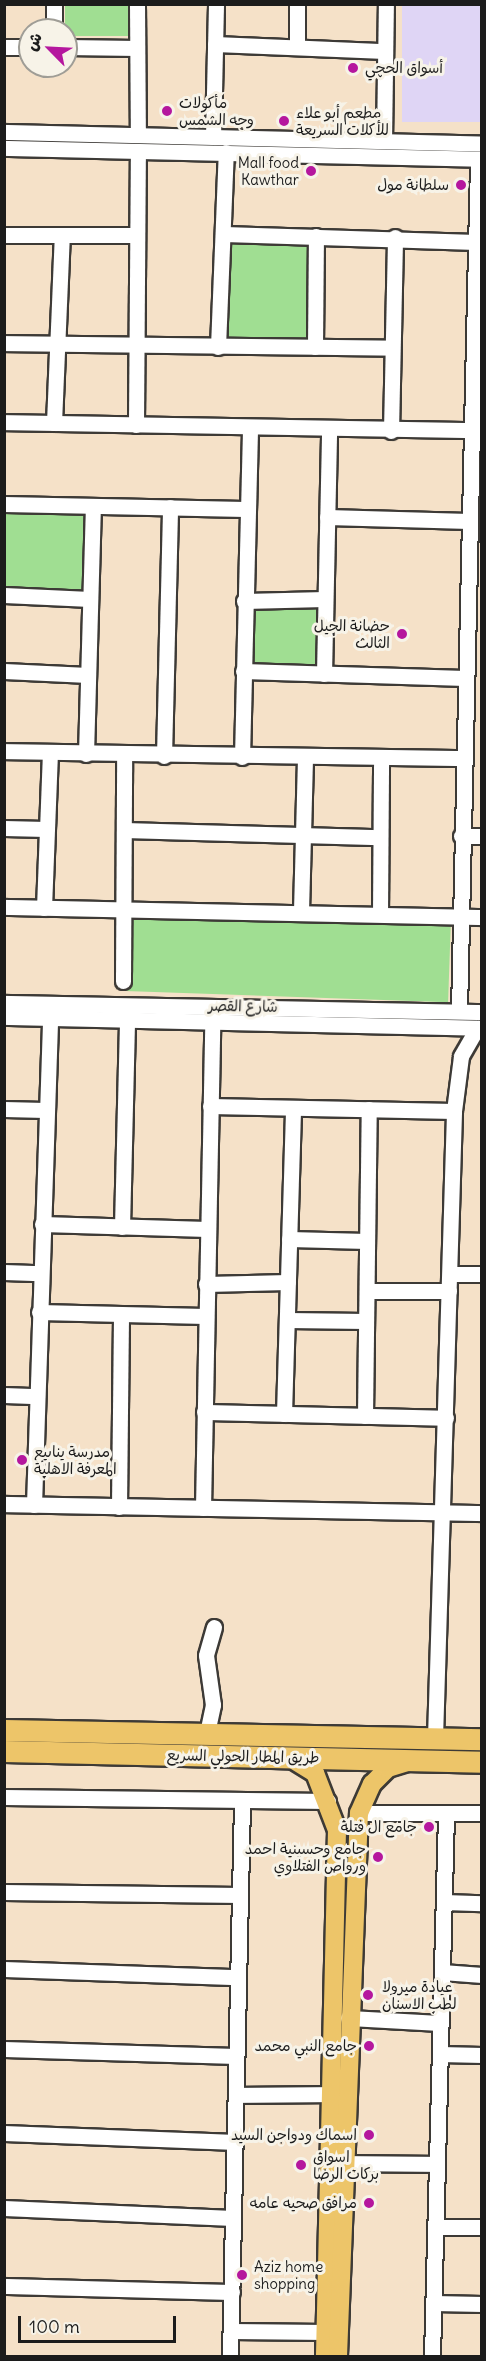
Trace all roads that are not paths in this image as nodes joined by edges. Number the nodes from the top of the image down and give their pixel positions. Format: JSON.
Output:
{"nodes":[{"id":1,"x":137,"y":4,"type":"edge"},
{"id":2,"x":216,"y":4,"type":"edge"},
{"id":3,"x":297,"y":4,"type":"edge"},
{"id":4,"x":386,"y":4,"type":"edge"},
{"id":5,"x":215,"y":44,"type":"junction"},
{"id":6,"x":78,"y":47,"type":"edge"},
{"id":7,"x":297,"y":47,"type":"junction"},
{"id":8,"x":137,"y":48,"type":"junction"},
{"id":9,"x":385,"y":51,"type":"junction"},
{"id":10,"x":4,"y":132,"type":"edge"},
{"id":11,"x":213,"y":137,"type":"junction"},
{"id":12,"x":384,"y":141,"type":"junction"},
{"id":13,"x":138,"y":143,"type":"junction"},
{"id":14,"x":334,"y":147,"type":"junction"},
{"id":15,"x":4,"y":148,"type":"edge"},
{"id":16,"x":361,"y":148,"type":"junction"},
{"id":17,"x":226,"y":152,"type":"junction"},
{"id":18,"x":480,"y":154,"type":"edge"},
{"id":19,"x":224,"y":234,"type":"junction"},
{"id":20,"x":4,"y":235,"type":"edge"},
{"id":21,"x":62,"y":236,"type":"junction"},
{"id":22,"x":137,"y":236,"type":"junction"},
{"id":23,"x":316,"y":236,"type":"junction"},
{"id":24,"x":394,"y":237,"type":"junction"},
{"id":25,"x":476,"y":242,"type":"junction"},
{"id":26,"x":478,"y":315,"type":"edge"},
{"id":27,"x":4,"y":343,"type":"edge"},
{"id":28,"x":58,"y":344,"type":"junction"},
{"id":29,"x":136,"y":346,"type":"junction"},
{"id":30,"x":218,"y":346,"type":"junction"},
{"id":31,"x":315,"y":347,"type":"junction"},
{"id":32,"x":391,"y":348,"type":"junction"},
{"id":33,"x":477,"y":388,"type":"edge"},
{"id":34,"x":4,"y":422,"type":"edge"},
{"id":35,"x":54,"y":423,"type":"junction"},
{"id":36,"x":136,"y":425,"type":"junction"},
{"id":37,"x":250,"y":428,"type":"junction"},
{"id":38,"x":329,"y":430,"type":"junction"},
{"id":39,"x":471,"y":430,"type":"junction"},
{"id":40,"x":391,"y":431,"type":"junction"},
{"id":41,"x":4,"y":504,"type":"edge"},
{"id":42,"x":93,"y":506,"type":"junction"},
{"id":43,"x":170,"y":507,"type":"junction"},
{"id":44,"x":245,"y":510,"type":"junction"},
{"id":45,"x":327,"y":518,"type":"junction"},
{"id":46,"x":469,"y":521,"type":"junction"},
{"id":47,"x":475,"y":538,"type":"edge"},
{"id":48,"x":4,"y":595,"type":"edge"},
{"id":49,"x":90,"y":599,"type":"junction"},
{"id":50,"x":325,"y":599,"type":"junction"},
{"id":51,"x":244,"y":601,"type":"junction"},
{"id":52,"x":474,"y":617,"type":"edge"},
{"id":53,"x":4,"y":671,"type":"edge"},
{"id":54,"x":243,"y":671,"type":"junction"},
{"id":55,"x":324,"y":674,"type":"junction"},
{"id":56,"x":88,"y":675,"type":"junction"},
{"id":57,"x":465,"y":678,"type":"junction"},
{"id":58,"x":4,"y":751,"type":"edge"},
{"id":59,"x":50,"y":753,"type":"junction"},
{"id":60,"x":86,"y":754,"type":"junction"},
{"id":61,"x":164,"y":756,"type":"junction"},
{"id":62,"x":124,"y":757,"type":"junction"},
{"id":63,"x":242,"y":757,"type":"junction"},
{"id":64,"x":381,"y":757,"type":"junction"},
{"id":65,"x":305,"y":758,"type":"junction"},
{"id":66,"x":464,"y":759,"type":"junction"},
{"id":67,"x":4,"y":828,"type":"edge"},
{"id":68,"x":46,"y":829,"type":"junction"},
{"id":69,"x":124,"y":830,"type":"junction"},
{"id":70,"x":303,"y":835,"type":"junction"},
{"id":71,"x":461,"y":836,"type":"junction"},
{"id":72,"x":482,"y":836,"type":"edge"},
{"id":73,"x":380,"y":837,"type":"junction"},
{"id":74,"x":4,"y":907,"type":"edge"},
{"id":75,"x":44,"y":908,"type":"junction"},
{"id":76,"x":124,"y":909,"type":"junction"},
{"id":77,"x":301,"y":911,"type":"junction"},
{"id":78,"x":380,"y":914,"type":"junction"},
{"id":79,"x":459,"y":916,"type":"junction"},
{"id":80,"x":482,"y":917,"type":"edge"},
{"id":81,"x":123,"y":981,"type":"dead end"},
{"id":82,"x":4,"y":1003,"type":"edge"},
{"id":83,"x":237,"y":1005,"type":"junction"},
{"id":84,"x":259,"y":1006,"type":"junction"},
{"id":85,"x":459,"y":1011,"type":"junction"},
{"id":86,"x":482,"y":1012,"type":"edge"},
{"id":87,"x":4,"y":1017,"type":"edge"},
{"id":88,"x":50,"y":1018,"type":"junction"},
{"id":89,"x":126,"y":1021,"type":"junction"},
{"id":90,"x":212,"y":1023,"type":"junction"},
{"id":91,"x":235,"y":1024,"type":"junction"},
{"id":92,"x":258,"y":1024,"type":"junction"},
{"id":93,"x":479,"y":1028,"type":"edge"},
{"id":94,"x":210,"y":1106,"type":"junction"},
{"id":95,"x":293,"y":1108,"type":"junction"},
{"id":96,"x":4,"y":1109,"type":"edge"},
{"id":97,"x":369,"y":1109,"type":"junction"},
{"id":98,"x":45,"y":1110,"type":"junction"},
{"id":99,"x":454,"y":1111,"type":"junction"},
{"id":100,"x":42,"y":1224,"type":"junction"},
{"id":101,"x":122,"y":1227,"type":"junction"},
{"id":102,"x":207,"y":1229,"type":"junction"},
{"id":103,"x":289,"y":1239,"type":"junction"},
{"id":104,"x":367,"y":1241,"type":"junction"},
{"id":105,"x":4,"y":1272,"type":"edge"},
{"id":106,"x":40,"y":1273,"type":"junction"},
{"id":107,"x":450,"y":1274,"type":"junction"},
{"id":108,"x":482,"y":1274,"type":"edge"},
{"id":109,"x":288,"y":1282,"type":"junction"},
{"id":110,"x":206,"y":1284,"type":"junction"},
{"id":111,"x":367,"y":1291,"type":"junction"},
{"id":112,"x":449,"y":1291,"type":"junction"},
{"id":113,"x":39,"y":1312,"type":"junction"},
{"id":114,"x":121,"y":1315,"type":"junction"},
{"id":115,"x":205,"y":1316,"type":"junction"},
{"id":116,"x":287,"y":1320,"type":"junction"},
{"id":117,"x":366,"y":1321,"type":"junction"},
{"id":118,"x":4,"y":1395,"type":"edge"},
{"id":119,"x":37,"y":1396,"type":"junction"},
{"id":120,"x":204,"y":1412,"type":"junction"},
{"id":121,"x":284,"y":1414,"type":"junction"},
{"id":122,"x":365,"y":1416,"type":"junction"},
{"id":123,"x":446,"y":1418,"type":"junction"},
{"id":124,"x":4,"y":1504,"type":"edge"},
{"id":125,"x":34,"y":1505,"type":"junction"},
{"id":126,"x":119,"y":1507,"type":"junction"},
{"id":127,"x":203,"y":1508,"type":"junction"},
{"id":128,"x":443,"y":1512,"type":"junction"},
{"id":129,"x":482,"y":1513,"type":"edge"},
{"id":130,"x":214,"y":1627,"type":"dead end"},
{"id":131,"x":4,"y":1730,"type":"edge"},
{"id":132,"x":207,"y":1733,"type":"junction"},
{"id":133,"x":435,"y":1738,"type":"junction"},
{"id":134,"x":482,"y":1739,"type":"edge"},
{"id":135,"x":4,"y":1751,"type":"edge"},
{"id":136,"x":288,"y":1757,"type":"junction"},
{"id":137,"x":411,"y":1761,"type":"junction"},
{"id":138,"x":482,"y":1762,"type":"edge"},
{"id":139,"x":4,"y":1797,"type":"edge"},
{"id":140,"x":328,"y":1801,"type":"junction"},
{"id":141,"x":242,"y":1803,"type":"junction"},
{"id":142,"x":359,"y":1813,"type":"junction"},
{"id":143,"x":446,"y":1813,"type":"junction"},
{"id":144,"x":482,"y":1813,"type":"edge"},
{"id":145,"x":4,"y":1892,"type":"edge"},
{"id":146,"x":240,"y":1895,"type":"junction"},
{"id":147,"x":444,"y":1902,"type":"junction"},
{"id":148,"x":482,"y":1904,"type":"edge"},
{"id":149,"x":4,"y":1969,"type":"edge"},
{"id":150,"x":442,"y":1972,"type":"junction"},
{"id":151,"x":482,"y":1976,"type":"edge"},
{"id":152,"x":238,"y":1977,"type":"junction"},
{"id":153,"x":342,"y":1994,"type":"junction"},
{"id":154,"x":348,"y":2018,"type":"junction"},
{"id":155,"x":441,"y":2023,"type":"junction"},
{"id":156,"x":4,"y":2049,"type":"edge"},
{"id":157,"x":440,"y":2054,"type":"junction"},
{"id":158,"x":482,"y":2055,"type":"edge"},
{"id":159,"x":237,"y":2056,"type":"junction"},
{"id":160,"x":333,"y":2094,"type":"junction"},
{"id":161,"x":236,"y":2095,"type":"junction"},
{"id":162,"x":4,"y":2133,"type":"edge"},
{"id":163,"x":235,"y":2142,"type":"junction"},
{"id":164,"x":345,"y":2163,"type":"junction"},
{"id":165,"x":437,"y":2164,"type":"junction"},
{"id":166,"x":4,"y":2208,"type":"edge"},
{"id":167,"x":233,"y":2218,"type":"junction"},
{"id":168,"x":435,"y":2227,"type":"junction"},
{"id":169,"x":482,"y":2227,"type":"edge"},
{"id":170,"x":4,"y":2286,"type":"edge"},
{"id":171,"x":232,"y":2292,"type":"junction"},
{"id":172,"x":434,"y":2303,"type":"junction"},
{"id":173,"x":482,"y":2304,"type":"edge"},
{"id":174,"x":231,"y":2331,"type":"junction"},
{"id":175,"x":326,"y":2332,"type":"junction"},
{"id":176,"x":230,"y":2356,"type":"edge"},
{"id":177,"x":325,"y":2356,"type":"edge"},
{"id":178,"x":338,"y":2356,"type":"edge"},
{"id":179,"x":432,"y":2356,"type":"edge"}],
"edges":[{"from":1,"to":8,"type":"street"},
{"from":2,"to":5,"type":"street"},
{"from":3,"to":7,"type":"street"},
{"from":4,"to":9,"type":"street"},
{"from":5,"to":7,"type":"street"},
{"from":5,"to":11,"type":"street"},
{"from":6,"to":8,"type":"street"},
{"from":7,"to":9,"type":"street"},
{"from":8,"to":13,"type":"street"},
{"from":9,"to":12,"type":"street"},
{"from":10,"to":13,"type":"street"},
{"from":11,"to":13,"type":"street"},
{"from":11,"to":14,"type":"street"},
{"from":12,"to":16,"type":"street"},
{"from":12,"to":18,"type":"street"},
{"from":13,"to":15,"type":"street"},
{"from":13,"to":17,"type":"street"},
{"from":13,"to":22,"type":"street"},
{"from":14,"to":16,"type":"street"},
{"from":14,"to":17,"type":"street"},
{"from":16,"to":18,"type":"street"},
{"from":17,"to":19,"type":"street"},
{"from":18,"to":25,"type":"street"},
{"from":19,"to":23,"type":"street"},
{"from":19,"to":30,"type":"street"},
{"from":20,"to":21,"type":"street"},
{"from":21,"to":22,"type":"street"},
{"from":21,"to":28,"type":"street"},
{"from":22,"to":29,"type":"street"},
{"from":23,"to":24,"type":"street"},
{"from":23,"to":31,"type":"street"},
{"from":24,"to":25,"type":"street"},
{"from":24,"to":32,"type":"street"},
{"from":25,"to":26,"type":"street"},
{"from":26,"to":33,"type":"street"},
{"from":27,"to":28,"type":"street"},
{"from":28,"to":29,"type":"street"},
{"from":28,"to":35,"type":"street"},
{"from":29,"to":30,"type":"street"},
{"from":29,"to":36,"type":"street"},
{"from":30,"to":31,"type":"street"},
{"from":31,"to":32,"type":"street"},
{"from":32,"to":40,"type":"street"},
{"from":33,"to":39,"type":"street"},
{"from":34,"to":35,"type":"street"},
{"from":35,"to":36,"type":"street"},
{"from":36,"to":37,"type":"street"},
{"from":37,"to":38,"type":"street"},
{"from":37,"to":44,"type":"street"},
{"from":38,"to":40,"type":"street"},
{"from":38,"to":45,"type":"street"},
{"from":39,"to":40,"type":"street"},
{"from":39,"to":46,"type":"street"},
{"from":41,"to":42,"type":"street"},
{"from":42,"to":43,"type":"street"},
{"from":42,"to":49,"type":"street"},
{"from":43,"to":44,"type":"street"},
{"from":43,"to":61,"type":"street"},
{"from":44,"to":51,"type":"street"},
{"from":45,"to":46,"type":"street"},
{"from":45,"to":50,"type":"street"},
{"from":46,"to":47,"type":"street"},
{"from":47,"to":52,"type":"street"},
{"from":48,"to":49,"type":"street"},
{"from":49,"to":56,"type":"street"},
{"from":50,"to":51,"type":"street"},
{"from":50,"to":55,"type":"street"},
{"from":51,"to":54,"type":"street"},
{"from":52,"to":57,"type":"street"},
{"from":53,"to":56,"type":"street"},
{"from":54,"to":55,"type":"street"},
{"from":54,"to":63,"type":"street"},
{"from":55,"to":57,"type":"street"},
{"from":56,"to":60,"type":"street"},
{"from":57,"to":66,"type":"street"},
{"from":58,"to":59,"type":"street"},
{"from":59,"to":60,"type":"street"},
{"from":59,"to":68,"type":"street"},
{"from":60,"to":62,"type":"street"},
{"from":61,"to":62,"type":"street"},
{"from":61,"to":63,"type":"street"},
{"from":62,"to":69,"type":"street"},
{"from":63,"to":65,"type":"street"},
{"from":64,"to":65,"type":"street"},
{"from":64,"to":66,"type":"street"},
{"from":64,"to":73,"type":"street"},
{"from":65,"to":70,"type":"street"},
{"from":66,"to":71,"type":"street"},
{"from":67,"to":68,"type":"street"},
{"from":68,"to":75,"type":"street"},
{"from":69,"to":70,"type":"street"},
{"from":69,"to":76,"type":"street"},
{"from":70,"to":73,"type":"street"},
{"from":70,"to":77,"type":"street"},
{"from":71,"to":72,"type":"street"},
{"from":71,"to":79,"type":"street"},
{"from":73,"to":78,"type":"street"},
{"from":74,"to":75,"type":"street"},
{"from":75,"to":76,"type":"street"},
{"from":76,"to":77,"type":"street"},
{"from":76,"to":81,"type":"street"},
{"from":77,"to":78,"type":"street"},
{"from":78,"to":79,"type":"street"},
{"from":79,"to":80,"type":"street"},
{"from":79,"to":85,"type":"street"},
{"from":82,"to":83,"type":"street","name":"شارع القصر"},
{"from":83,"to":84,"type":"street","name":"شارع القصر"},
{"from":83,"to":91,"type":"street"},
{"from":84,"to":85,"type":"street","name":"شارع القصر"},
{"from":84,"to":92,"type":"street"},
{"from":85,"to":86,"type":"street","name":"شارع القصر"},
{"from":87,"to":88,"type":"street"},
{"from":88,"to":89,"type":"street"},
{"from":88,"to":98,"type":"street"},
{"from":89,"to":90,"type":"street"},
{"from":89,"to":101,"type":"street"},
{"from":90,"to":91,"type":"street"},
{"from":90,"to":94,"type":"street"},
{"from":91,"to":92,"type":"street"},
{"from":92,"to":93,"type":"street"},
{"from":93,"to":99,"type":"street"},
{"from":94,"to":95,"type":"street"},
{"from":94,"to":102,"type":"street"},
{"from":95,"to":97,"type":"street"},
{"from":95,"to":103,"type":"street"},
{"from":96,"to":98,"type":"street"},
{"from":97,"to":99,"type":"street"},
{"from":97,"to":104,"type":"street"},
{"from":98,"to":100,"type":"street"},
{"from":99,"to":107,"type":"street"},
{"from":100,"to":101,"type":"street"},
{"from":100,"to":106,"type":"street"},
{"from":101,"to":102,"type":"street"},
{"from":102,"to":110,"type":"street"},
{"from":103,"to":104,"type":"street"},
{"from":103,"to":109,"type":"street"},
{"from":104,"to":111,"type":"street"},
{"from":105,"to":106,"type":"street"},
{"from":106,"to":113,"type":"street"},
{"from":107,"to":108,"type":"street"},
{"from":107,"to":112,"type":"street"},
{"from":109,"to":110,"type":"street"},
{"from":109,"to":116,"type":"street"},
{"from":110,"to":115,"type":"street"},
{"from":111,"to":112,"type":"street"},
{"from":111,"to":117,"type":"street"},
{"from":112,"to":123,"type":"street"},
{"from":113,"to":114,"type":"street"},
{"from":113,"to":119,"type":"street"},
{"from":114,"to":115,"type":"street"},
{"from":114,"to":126,"type":"street"},
{"from":115,"to":120,"type":"street"},
{"from":116,"to":117,"type":"street"},
{"from":116,"to":121,"type":"street"},
{"from":117,"to":122,"type":"street"},
{"from":118,"to":119,"type":"street"},
{"from":119,"to":125,"type":"street"},
{"from":120,"to":121,"type":"street"},
{"from":120,"to":127,"type":"street"},
{"from":121,"to":122,"type":"street"},
{"from":122,"to":123,"type":"street"},
{"from":123,"to":128,"type":"street"},
{"from":124,"to":125,"type":"street"},
{"from":125,"to":126,"type":"street"},
{"from":126,"to":127,"type":"street"},
{"from":127,"to":128,"type":"street"},
{"from":128,"to":129,"type":"street"},
{"from":128,"to":133,"type":"street"},
{"from":130,"to":132,"type":"street"},
{"from":131,"to":132,"type":"highway","name":"طريق المطار الحولي السريع"},
{"from":132,"to":133,"type":"highway","name":"طريق المطار الحولي السريع"},
{"from":133,"to":134,"type":"highway","name":"طريق المطار الحولي السريع"},
{"from":135,"to":136,"type":"highway","name":"طريق المطار الحولي السريع"},
{"from":136,"to":137,"type":"highway","name":"طريق المطار الحولي السريع"},
{"from":136,"to":140,"type":"main road"},
{"from":137,"to":138,"type":"highway","name":"طريق المطار الحولي السريع"},
{"from":137,"to":142,"type":"main road"},
{"from":139,"to":141,"type":"street"},
{"from":140,"to":141,"type":"street"},
{"from":140,"to":153,"type":"main road"},
{"from":141,"to":146,"type":"street"},
{"from":142,"to":143,"type":"street"},
{"from":142,"to":153,"type":"main road"},
{"from":143,"to":144,"type":"street"},
{"from":143,"to":147,"type":"street"},
{"from":145,"to":146,"type":"street"},
{"from":146,"to":152,"type":"street"},
{"from":147,"to":148,"type":"street"},
{"from":147,"to":150,"type":"street"},
{"from":149,"to":152,"type":"street"},
{"from":150,"to":151,"type":"street"},
{"from":150,"to":155,"type":"street"},
{"from":152,"to":159,"type":"street"},
{"from":153,"to":154,"type":"main road"},
{"from":153,"to":160,"type":"main road"},
{"from":154,"to":155,"type":"street"},
{"from":154,"to":164,"type":"main road"},
{"from":155,"to":157,"type":"street"},
{"from":156,"to":159,"type":"street"},
{"from":157,"to":158,"type":"street"},
{"from":157,"to":165,"type":"street"},
{"from":159,"to":161,"type":"street"},
{"from":160,"to":161,"type":"street"},
{"from":160,"to":175,"type":"main road"},
{"from":161,"to":163,"type":"street"},
{"from":162,"to":163,"type":"street"},
{"from":163,"to":167,"type":"street"},
{"from":164,"to":165,"type":"street"},
{"from":164,"to":178,"type":"main road"},
{"from":165,"to":168,"type":"street"},
{"from":166,"to":167,"type":"street"},
{"from":167,"to":171,"type":"street"},
{"from":168,"to":169,"type":"street"},
{"from":168,"to":172,"type":"street"},
{"from":170,"to":171,"type":"street"},
{"from":171,"to":174,"type":"street"},
{"from":172,"to":173,"type":"street"},
{"from":172,"to":179,"type":"street"},
{"from":174,"to":175,"type":"street"},
{"from":174,"to":176,"type":"street"},
{"from":175,"to":177,"type":"main road"}]}
